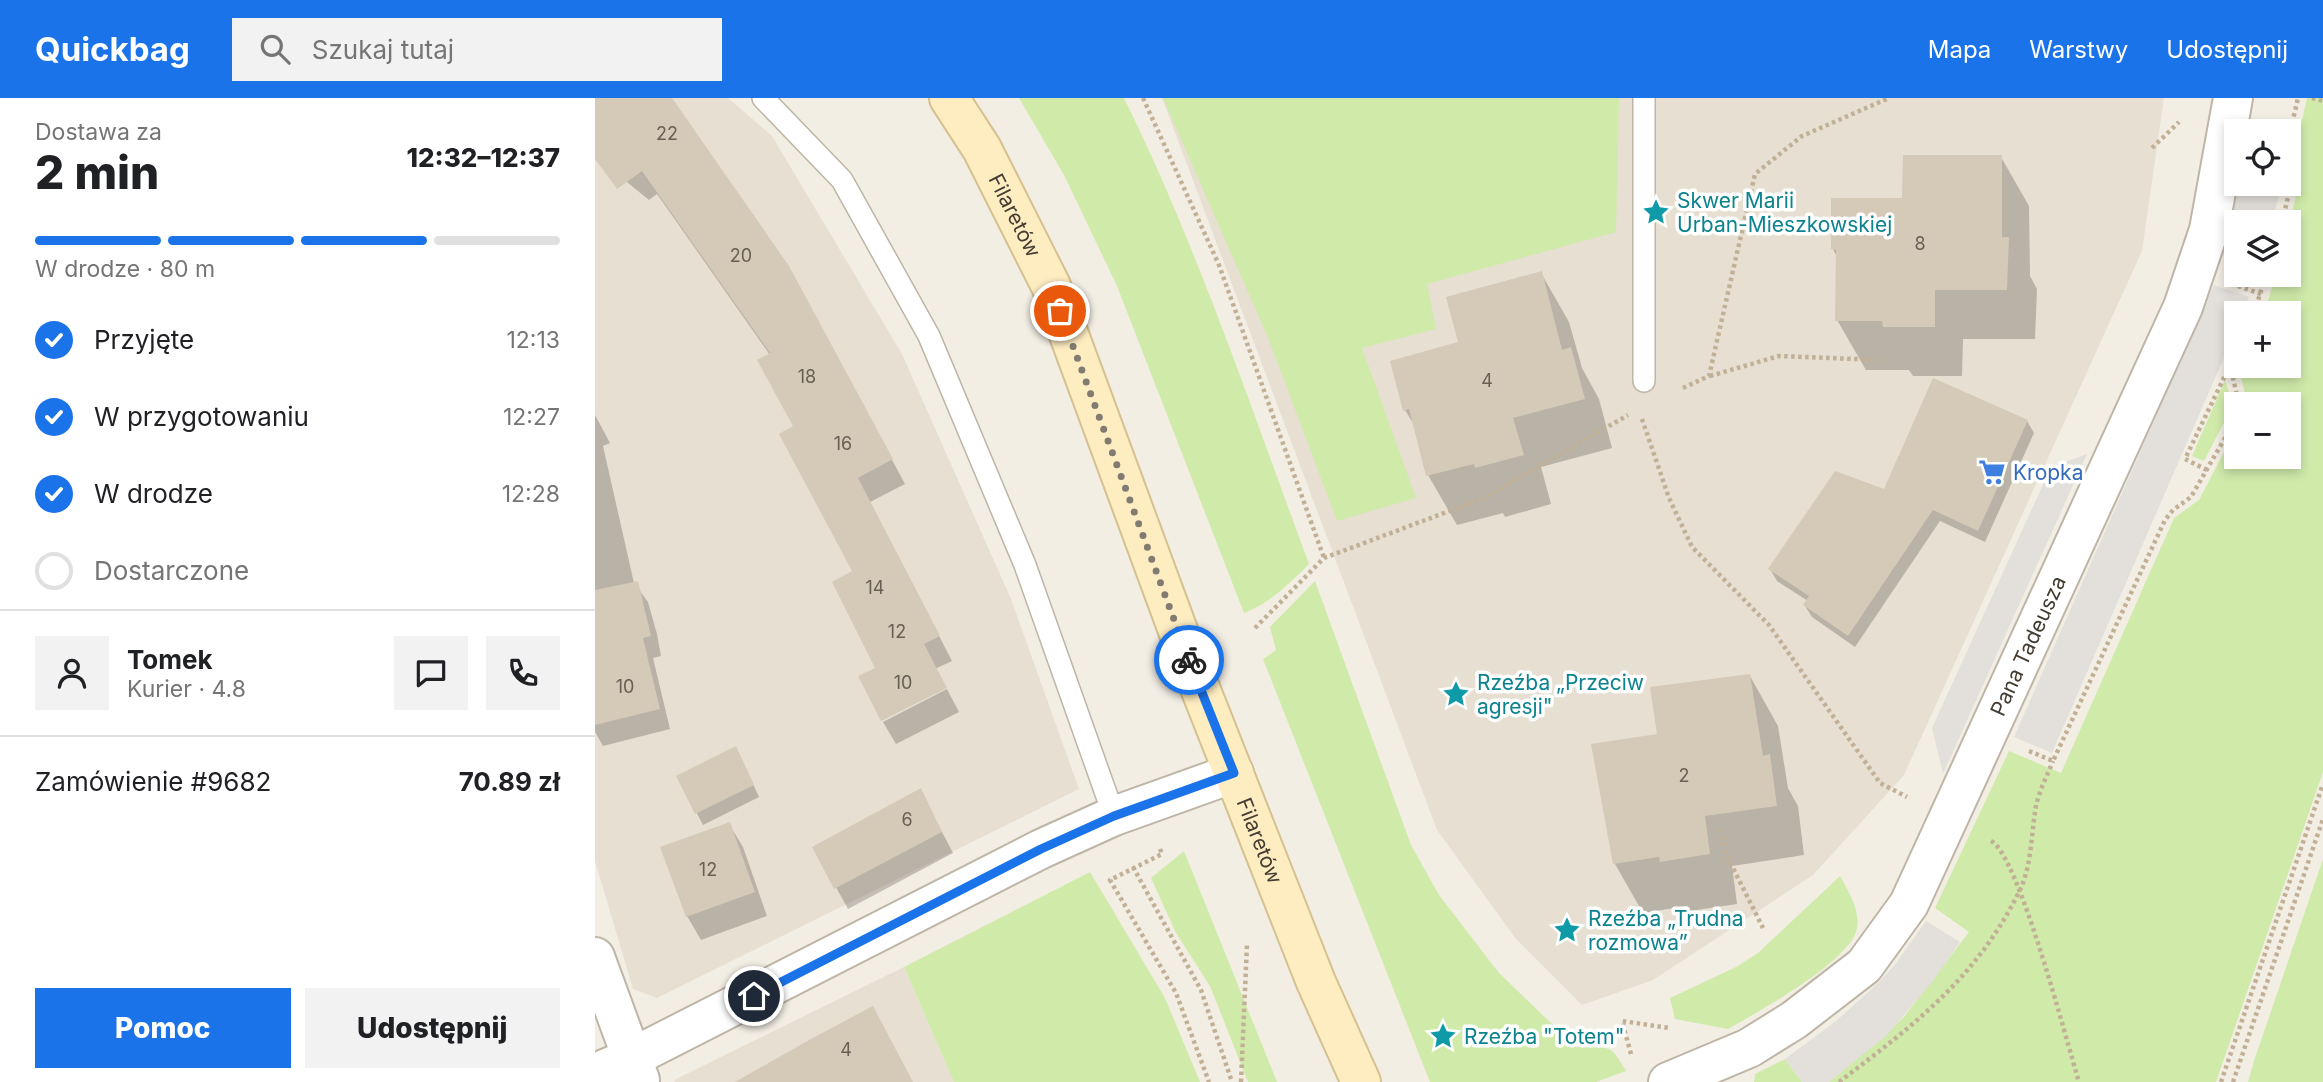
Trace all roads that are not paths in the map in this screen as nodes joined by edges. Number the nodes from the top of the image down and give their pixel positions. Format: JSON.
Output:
{"nodes":[{"id":1,"x":763,"y":98,"type":"edge"},
{"id":2,"x":949,"y":98,"type":"edge"},
{"id":3,"x":1644,"y":98,"type":"edge"},
{"id":4,"x":2233,"y":98,"type":"edge"},
{"id":5,"x":1644,"y":381,"type":"dead end"},
{"id":6,"x":1234,"y":773,"type":"junction"},
{"id":7,"x":1114,"y":816,"type":"junction"},
{"id":8,"x":595,"y":957,"type":"edge"},
{"id":9,"x":636,"y":1070,"type":"edge"},
{"id":10,"x":595,"y":1073,"type":"edge"},
{"id":11,"x":1361,"y":1082,"type":"edge"},
{"id":12,"x":1668,"y":1082,"type":"edge"}],
"edges":[{"from":1,"to":7,"type":"lane"},
{"from":2,"to":6,"type":"main road","name":"Filaretów"},
{"from":3,"to":5,"type":"lane"},
{"from":4,"to":12,"type":"street","name":"Pana Tadeusza"},
{"from":6,"to":7,"type":"street"},
{"from":6,"to":11,"type":"main road","name":"Filaretów"},
{"from":7,"to":9,"type":"street"},
{"from":8,"to":9,"type":"street"},
{"from":9,"to":10,"type":"street"}]}
